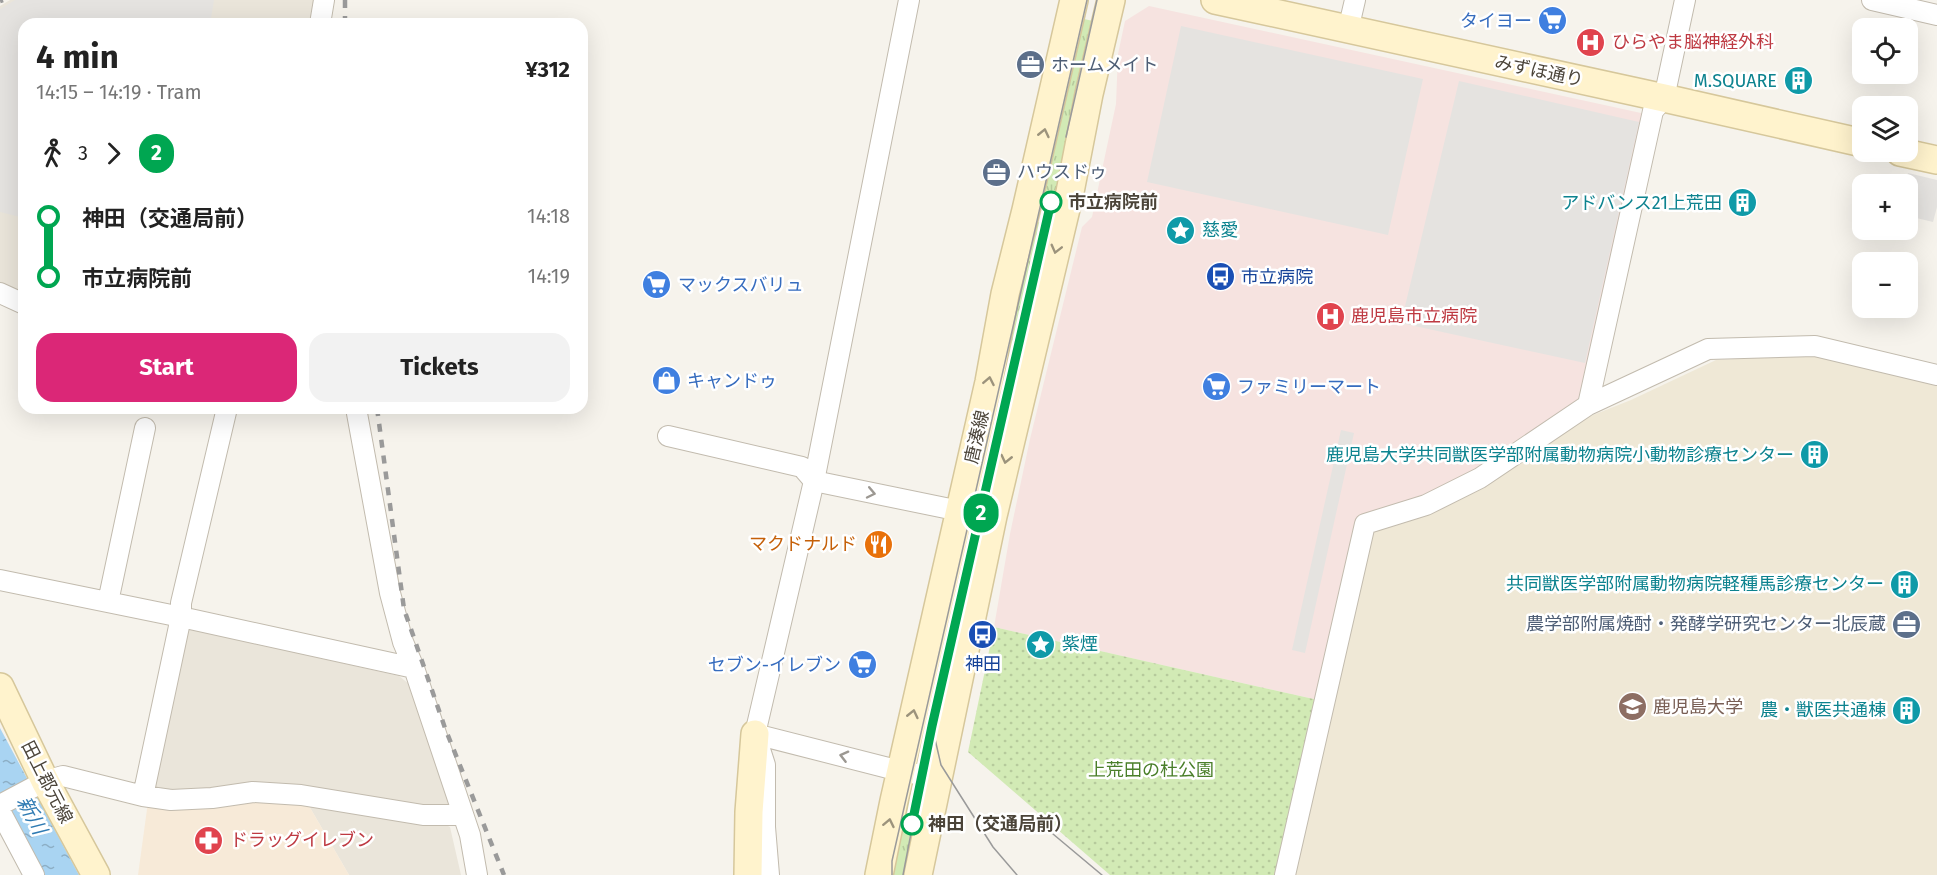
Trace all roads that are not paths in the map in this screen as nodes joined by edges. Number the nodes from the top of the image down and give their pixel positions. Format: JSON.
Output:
{"nodes":[{"id":1,"x":324,"y":0,"type":"edge"},
{"id":2,"x":909,"y":0,"type":"edge"},
{"id":3,"x":1074,"y":0,"type":"edge"},
{"id":4,"x":1111,"y":0,"type":"edge"},
{"id":5,"x":1215,"y":0,"type":"edge"},
{"id":6,"x":1355,"y":0,"type":"edge"},
{"id":7,"x":1685,"y":0,"type":"edge"},
{"id":8,"x":1872,"y":0,"type":"edge"},
{"id":9,"x":1937,"y":15,"type":"edge"},
{"id":10,"x":321,"y":18,"type":"edge"},
{"id":11,"x":1348,"y":30,"type":"junction"},
{"id":12,"x":1664,"y":98,"type":"junction"},
{"id":13,"x":1852,"y":141,"type":"edge"},
{"id":14,"x":1918,"y":156,"type":"edge"},
{"id":15,"x":1937,"y":160,"type":"edge"},
{"id":16,"x":0,"y":293,"type":"edge"},
{"id":17,"x":18,"y":301,"type":"edge"},
{"id":18,"x":1937,"y":375,"type":"edge"},
{"id":19,"x":1588,"y":405,"type":"junction"},
{"id":20,"x":226,"y":414,"type":"edge"},
{"id":21,"x":358,"y":414,"type":"edge"},
{"id":22,"x":146,"y":428,"type":"dead end"},
{"id":23,"x":668,"y":436,"type":"dead end"},
{"id":24,"x":814,"y":481,"type":"junction"},
{"id":25,"x":960,"y":511,"type":"junction"},
{"id":26,"x":0,"y":580,"type":"edge"},
{"id":27,"x":108,"y":602,"type":"junction"},
{"id":28,"x":181,"y":617,"type":"junction"},
{"id":29,"x":414,"y":668,"type":"junction"},
{"id":30,"x":0,"y":687,"type":"edge"},
{"id":31,"x":755,"y":734,"type":"junction"},
{"id":32,"x":900,"y":771,"type":"junction"},
{"id":33,"x":938,"y":778,"type":"junction"},
{"id":34,"x":45,"y":781,"type":"junction"},
{"id":35,"x":143,"y":796,"type":"junction"},
{"id":36,"x":0,"y":805,"type":"edge"},
{"id":37,"x":0,"y":811,"type":"edge"},
{"id":38,"x":464,"y":815,"type":"junction"},
{"id":39,"x":34,"y":875,"type":"edge"},
{"id":40,"x":96,"y":875,"type":"edge"},
{"id":41,"x":477,"y":875,"type":"edge"},
{"id":42,"x":748,"y":875,"type":"edge"},
{"id":43,"x":769,"y":875,"type":"edge"},
{"id":44,"x":879,"y":875,"type":"edge"},
{"id":45,"x":918,"y":875,"type":"edge"},
{"id":46,"x":1285,"y":875,"type":"edge"}],
"edges":[{"from":1,"to":10,"type":"street"},
{"from":2,"to":24,"type":"street"},
{"from":25,"to":3,"type":"street","name":"唐湊線","one_way":true},
{"from":4,"to":33,"type":"street","name":"唐湊線","one_way":true},
{"from":5,"to":11,"type":"street","name":"みずほ通り"},
{"from":6,"to":11,"type":"street"},
{"from":7,"to":12,"type":"street"},
{"from":8,"to":9,"type":"street"},
{"from":11,"to":12,"type":"street","name":"みずほ通り"},
{"from":12,"to":13,"type":"street","name":"みずほ通り"},
{"from":12,"to":19,"type":"street"},
{"from":14,"to":15,"type":"street"},
{"from":16,"to":17,"type":"street"},
{"from":18,"to":19,"type":"street"},
{"from":19,"to":46,"type":"street"},
{"from":20,"to":28,"type":"street"},
{"from":21,"to":29,"type":"street"},
{"from":22,"to":27,"type":"street"},
{"from":23,"to":24,"type":"street"},
{"from":24,"to":25,"type":"street","one_way":true},
{"from":24,"to":31,"type":"street"},
{"from":32,"to":25,"type":"street","name":"唐湊線","one_way":true},
{"from":26,"to":27,"type":"street"},
{"from":27,"to":28,"type":"street"},
{"from":28,"to":29,"type":"street"},
{"from":28,"to":35,"type":"street"},
{"from":29,"to":38,"type":"street"},
{"from":30,"to":34,"type":"street","name":"田上郡元線"},
{"from":32,"to":31,"type":"street","one_way":true},
{"from":31,"to":42,"type":"street"},
{"from":31,"to":43,"type":"street"},
{"from":32,"to":33,"type":"street"},
{"from":44,"to":32,"type":"street","name":"唐湊線","one_way":true},
{"from":33,"to":45,"type":"street","name":"唐湊線"},
{"from":34,"to":35,"type":"street"},
{"from":34,"to":36,"type":"street"},
{"from":34,"to":40,"type":"street","name":"田上郡元線"},
{"from":35,"to":38,"type":"street"},
{"from":37,"to":39,"type":"street"},
{"from":38,"to":41,"type":"street"}]}
